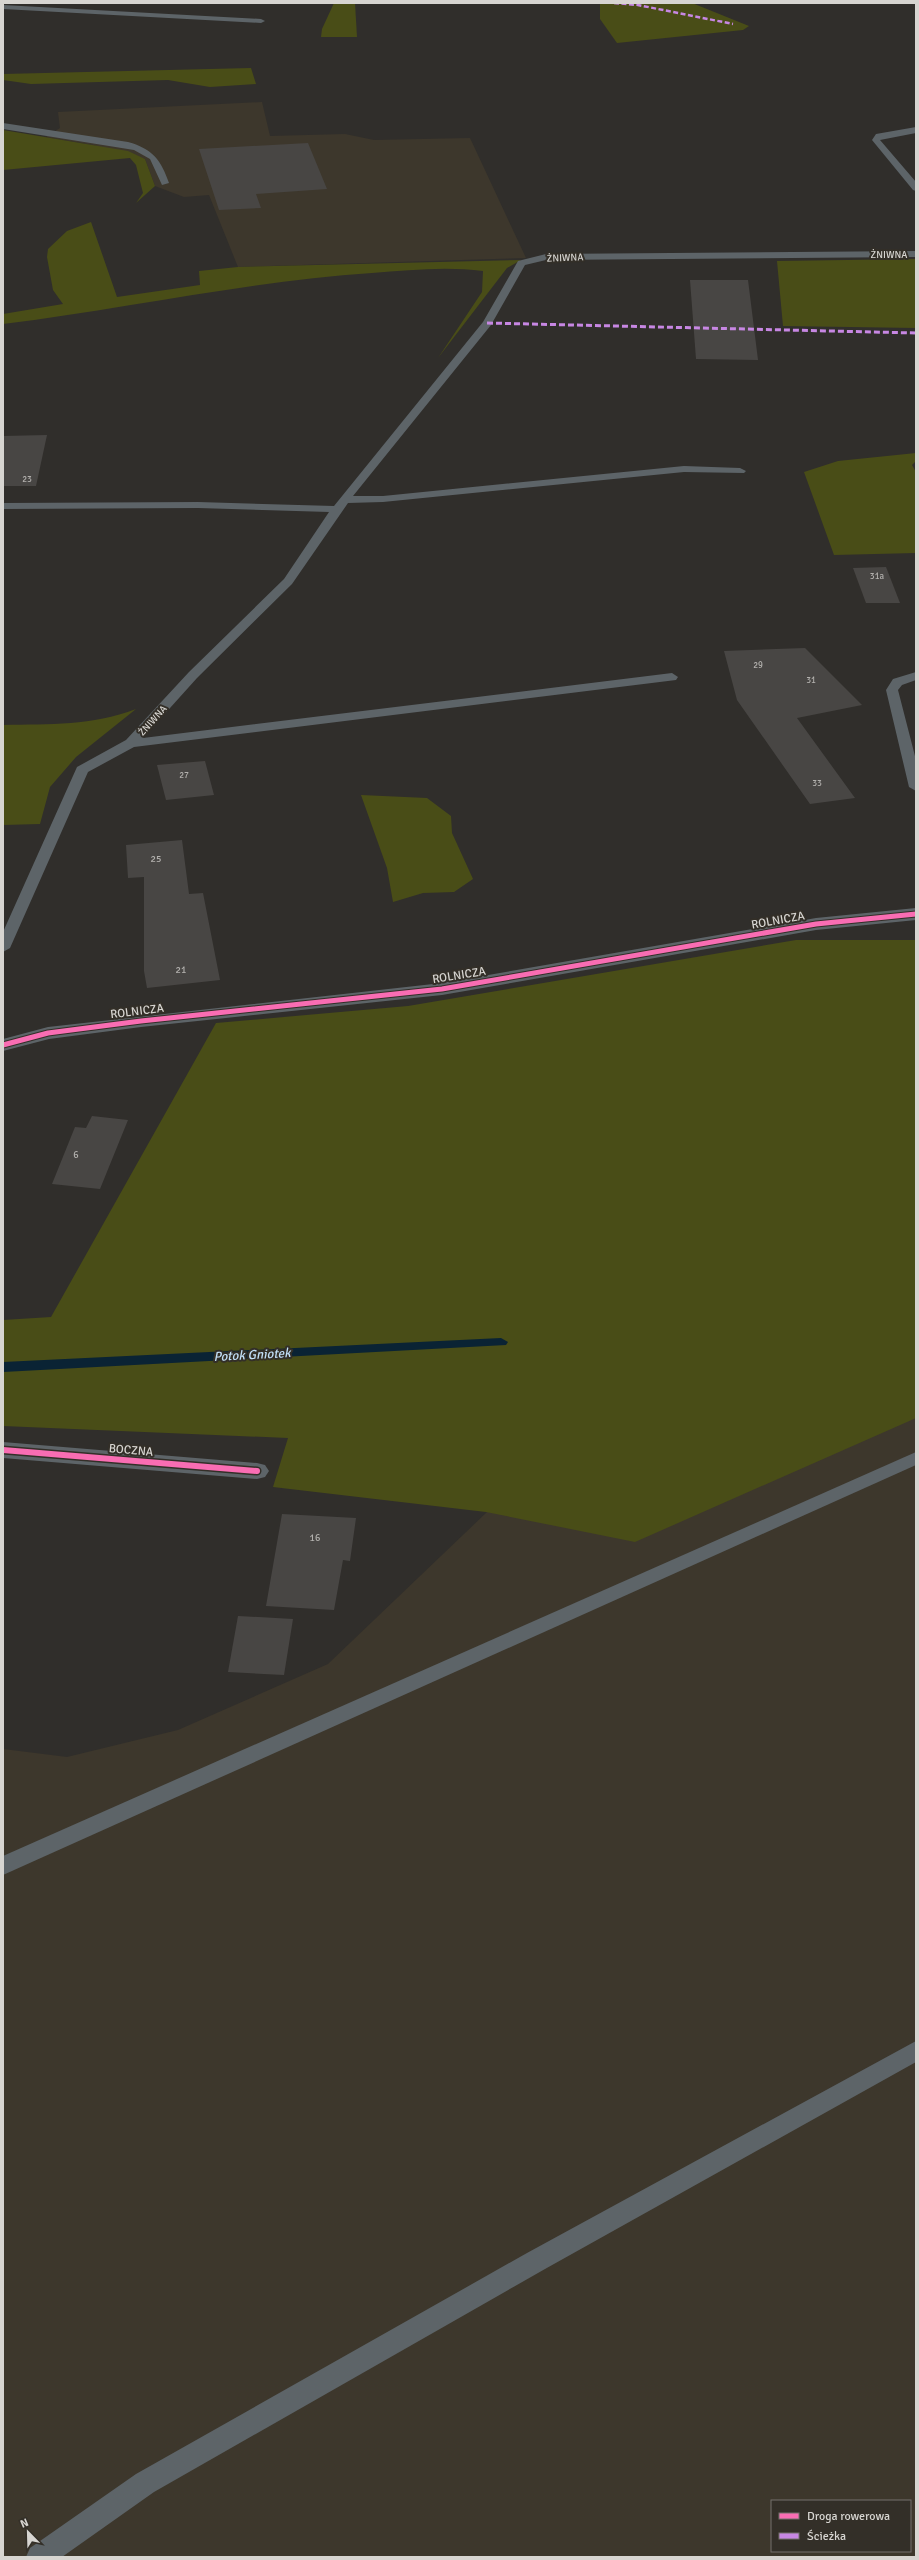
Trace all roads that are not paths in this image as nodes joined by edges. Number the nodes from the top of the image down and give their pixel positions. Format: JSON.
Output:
{"nodes":[{"id":1,"x":3,"y":7,"type":"edge"},
{"id":2,"x":261,"y":21,"type":"dead end"},
{"id":3,"x":3,"y":126,"type":"edge"},
{"id":4,"x":916,"y":130,"type":"edge"},
{"id":5,"x":165,"y":183,"type":"dead end"},
{"id":6,"x":916,"y":188,"type":"edge"},
{"id":7,"x":916,"y":254,"type":"edge"},
{"id":8,"x":740,"y":471,"type":"dead end"},
{"id":9,"x":341,"y":504,"type":"junction"},
{"id":10,"x":3,"y":506,"type":"edge"},
{"id":11,"x":916,"y":676,"type":"edge"},
{"id":12,"x":672,"y":677,"type":"dead end"},
{"id":13,"x":131,"y":743,"type":"junction"},
{"id":14,"x":916,"y":787,"type":"edge"},
{"id":15,"x":916,"y":914,"type":"edge"},
{"id":16,"x":885,"y":917,"type":"junction"},
{"id":17,"x":916,"y":922,"type":"edge"},
{"id":18,"x":5,"y":941,"type":"edge"},
{"id":19,"x":3,"y":1045,"type":"edge"},
{"id":20,"x":3,"y":1450,"type":"edge"},
{"id":21,"x":916,"y":1458,"type":"edge"},
{"id":22,"x":257,"y":1471,"type":"dead end"},
{"id":23,"x":3,"y":1866,"type":"edge"},
{"id":24,"x":916,"y":2051,"type":"edge"},
{"id":25,"x":39,"y":2557,"type":"edge"}],
"edges":[{"from":1,"to":2,"type":"lane"},
{"from":3,"to":5,"type":"lane"},
{"from":4,"to":6,"type":"lane"},
{"from":7,"to":9,"type":"lane","name":"ŻNIWNA"},
{"from":8,"to":9,"type":"lane"},
{"from":9,"to":10,"type":"lane"},
{"from":9,"to":13,"type":"lane","name":"ŻNIWNA"},
{"from":11,"to":14,"type":"lane"},
{"from":12,"to":13,"type":"lane"},
{"from":13,"to":18,"type":"lane","name":"ŻNIWNA"},
{"from":15,"to":16,"type":"street","name":"ROLNICZA"},
{"from":16,"to":17,"type":"street"},
{"from":16,"to":19,"type":"street","name":"ROLNICZA"},
{"from":20,"to":22,"type":"street","name":"BOCZNA"},
{"from":21,"to":23,"type":"lane"},
{"from":24,"to":25,"type":"lane"}]}
